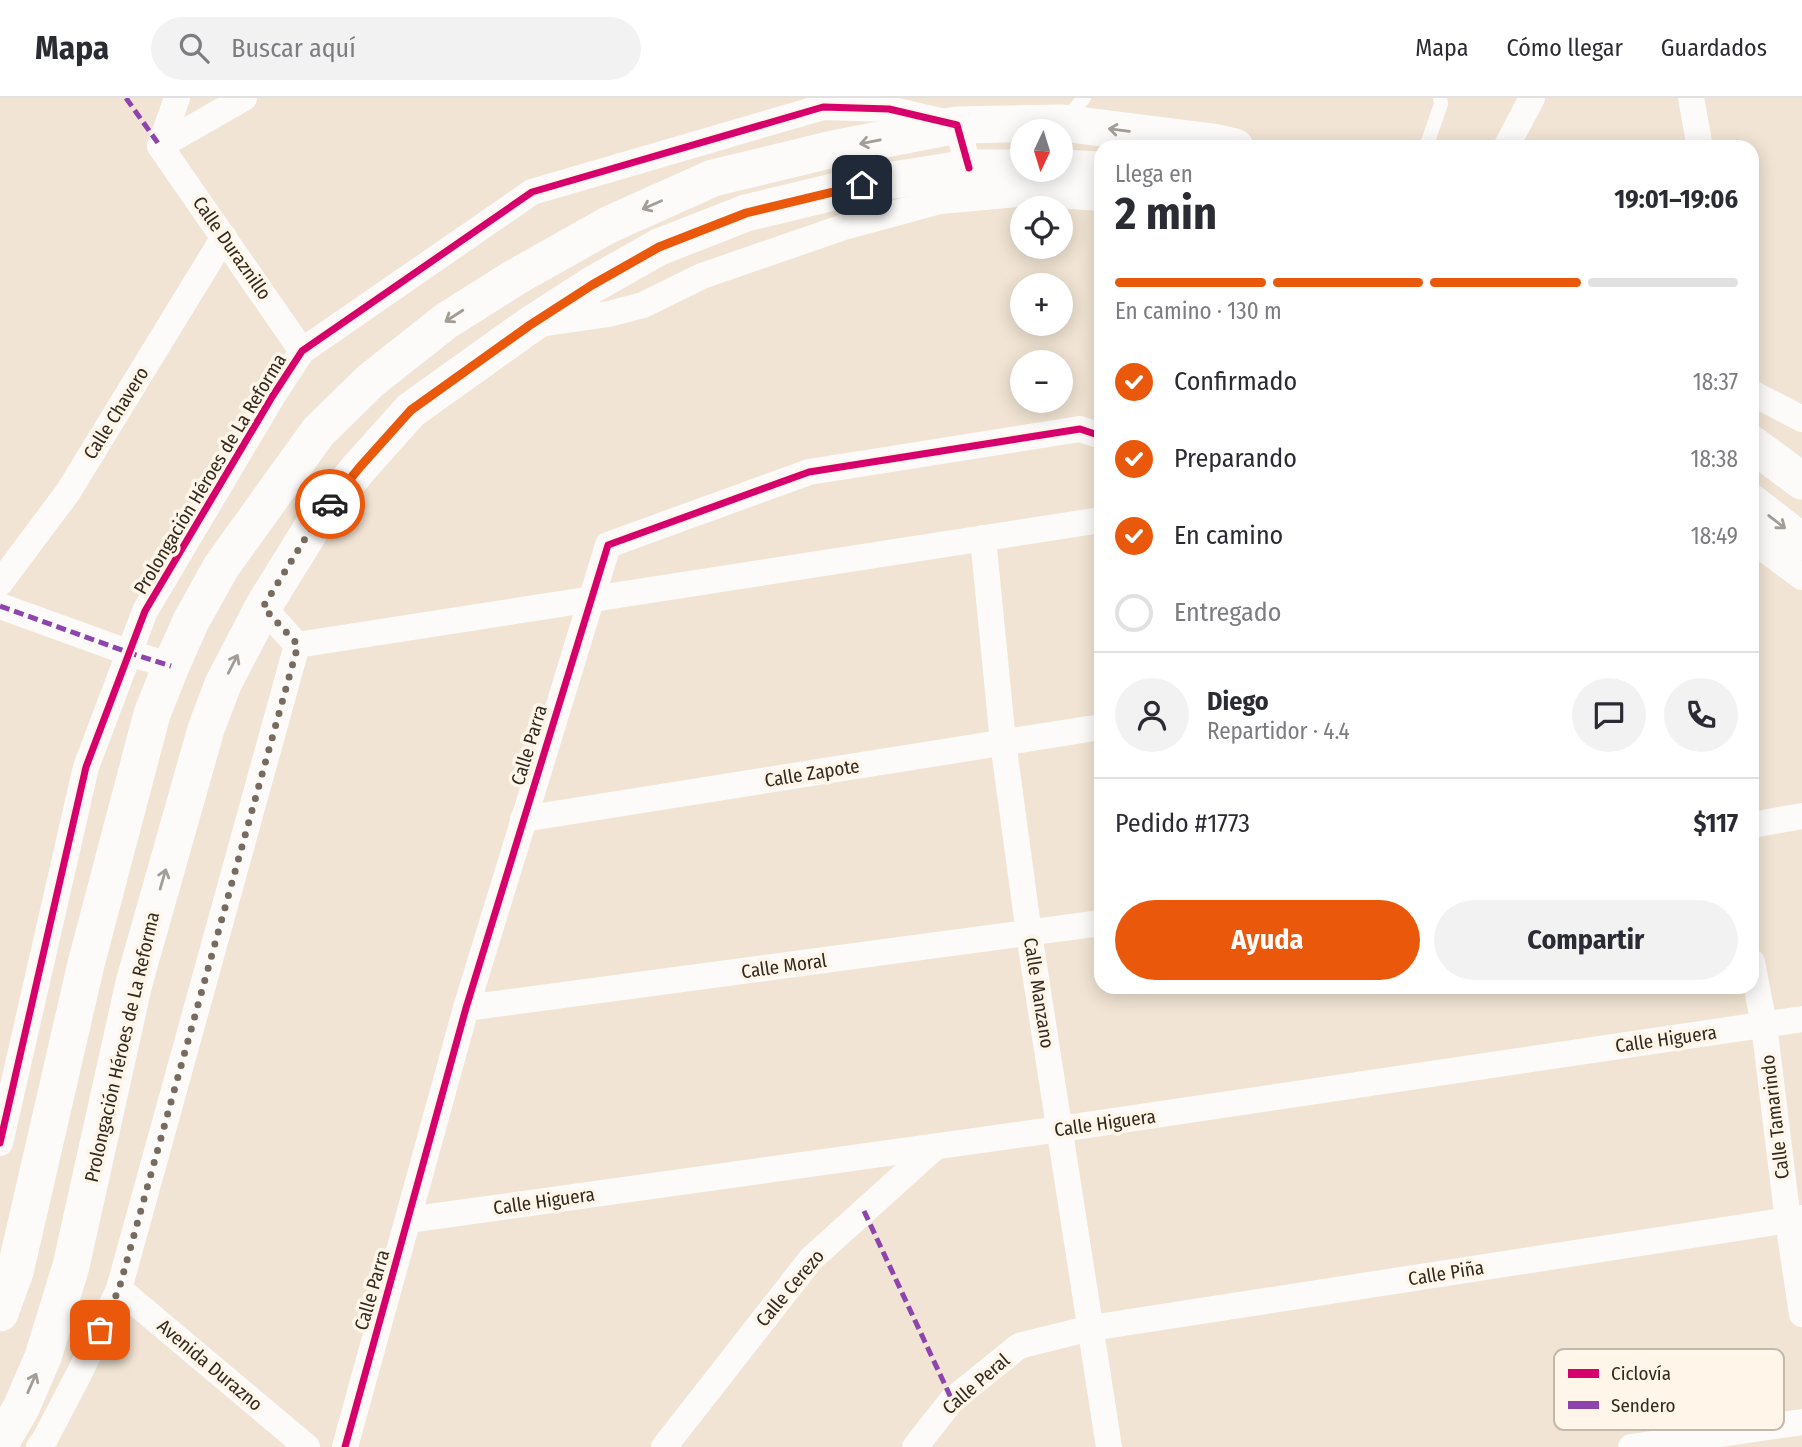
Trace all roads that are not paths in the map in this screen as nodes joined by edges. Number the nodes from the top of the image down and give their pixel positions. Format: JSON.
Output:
{"nodes":[{"id":1,"x":177,"y":98,"type":"edge"},
{"id":2,"x":244,"y":98,"type":"edge"},
{"id":3,"x":1440,"y":98,"type":"edge"},
{"id":4,"x":1532,"y":98,"type":"edge"},
{"id":5,"x":1691,"y":98,"type":"edge"},
{"id":6,"x":1073,"y":111,"type":"edge"},
{"id":7,"x":957,"y":125,"type":"junction"},
{"id":8,"x":1204,"y":140,"type":"edge"},
{"id":9,"x":1428,"y":140,"type":"edge"},
{"id":10,"x":1510,"y":140,"type":"edge"},
{"id":11,"x":1699,"y":140,"type":"edge"},
{"id":12,"x":160,"y":146,"type":"junction"},
{"id":13,"x":969,"y":168,"type":"junction"},
{"id":14,"x":1010,"y":168,"type":"edge"},
{"id":15,"x":1073,"y":169,"type":"edge"},
{"id":16,"x":1094,"y":170,"type":"edge"},
{"id":17,"x":1094,"y":197,"type":"edge"},
{"id":18,"x":224,"y":237,"type":"junction"},
{"id":19,"x":530,"y":325,"type":"junction"},
{"id":20,"x":302,"y":351,"type":"junction"},
{"id":21,"x":1759,"y":397,"type":"edge"},
{"id":22,"x":1802,"y":419,"type":"edge"},
{"id":23,"x":1094,"y":434,"type":"edge"},
{"id":24,"x":1759,"y":448,"type":"edge"},
{"id":25,"x":1802,"y":481,"type":"edge"},
{"id":26,"x":1759,"y":508,"type":"edge"},
{"id":27,"x":1094,"y":521,"type":"edge"},
{"id":28,"x":983,"y":538,"type":"junction"},
{"id":29,"x":1802,"y":542,"type":"edge"},
{"id":30,"x":1759,"y":545,"type":"edge"},
{"id":31,"x":1802,"y":577,"type":"edge"},
{"id":32,"x":0,"y":583,"type":"edge"},
{"id":33,"x":590,"y":598,"type":"junction"},
{"id":34,"x":0,"y":606,"type":"edge"},
{"id":35,"x":263,"y":607,"type":"junction"},
{"id":36,"x":298,"y":645,"type":"junction"},
{"id":37,"x":130,"y":653,"type":"junction"},
{"id":38,"x":171,"y":666,"type":"junction"},
{"id":39,"x":1094,"y":728,"type":"edge"},
{"id":40,"x":1003,"y":743,"type":"junction"},
{"id":41,"x":1802,"y":816,"type":"edge"},
{"id":42,"x":523,"y":819,"type":"junction"},
{"id":43,"x":1759,"y":824,"type":"edge"},
{"id":44,"x":1094,"y":924,"type":"edge"},
{"id":45,"x":1029,"y":934,"type":"junction"},
{"id":46,"x":86,"y":964,"type":"junction"},
{"id":47,"x":40,"y":967,"type":"junction"},
{"id":48,"x":1758,"y":994,"type":"edge"},
{"id":49,"x":466,"y":1008,"type":"junction"},
{"id":50,"x":1802,"y":1019,"type":"edge"},
{"id":51,"x":1764,"y":1025,"type":"junction"},
{"id":52,"x":1060,"y":1129,"type":"junction"},
{"id":53,"x":0,"y":1143,"type":"edge"},
{"id":54,"x":935,"y":1147,"type":"junction"},
{"id":55,"x":1795,"y":1219,"type":"edge"},
{"id":56,"x":408,"y":1220,"type":"junction"},
{"id":57,"x":119,"y":1289,"type":"junction"},
{"id":58,"x":0,"y":1313,"type":"edge"},
{"id":59,"x":1802,"y":1314,"type":"edge"},
{"id":60,"x":1091,"y":1328,"type":"junction"},
{"id":61,"x":1802,"y":1422,"type":"edge"},
{"id":62,"x":1784,"y":1425,"type":"edge"},
{"id":63,"x":1747,"y":1430,"type":"edge"},
{"id":64,"x":0,"y":1444,"type":"edge"},
{"id":65,"x":39,"y":1447,"type":"edge"},
{"id":66,"x":307,"y":1447,"type":"edge"},
{"id":67,"x":345,"y":1447,"type":"edge"},
{"id":68,"x":664,"y":1447,"type":"edge"},
{"id":69,"x":915,"y":1447,"type":"edge"},
{"id":70,"x":1110,"y":1447,"type":"edge"},
{"id":71,"x":1631,"y":1447,"type":"edge"}],
"edges":[{"from":1,"to":12,"type":"street"},
{"from":2,"to":12,"type":"street"},
{"from":3,"to":9,"type":"lane"},
{"from":4,"to":10,"type":"street"},
{"from":5,"to":11,"type":"street"},
{"from":6,"to":7,"type":"main road","name":"Prolongación Héroes de La Reforma"},
{"from":8,"to":6,"type":"main road","name":"Prolongación Héroes de La Reforma","one_way":true},
{"from":7,"to":13,"type":"street"},
{"from":7,"to":20,"type":"street","name":"Prolongación Héroes de La Reforma"},
{"from":7,"to":38,"type":"main road","name":"Prolongación Héroes de La Reforma","one_way":true},
{"from":12,"to":18,"type":"street","name":"Calle Duraznillo"},
{"from":13,"to":14,"type":"main road","name":"Prolongación Héroes de La Reforma"},
{"from":13,"to":19,"type":"main road","name":"Prolongación Héroes de La Reforma"},
{"from":15,"to":16,"type":"main road"},
{"from":17,"to":19,"type":"street"},
{"from":18,"to":20,"type":"street","name":"Calle Duraznillo"},
{"from":18,"to":32,"type":"street","name":"Calle Chavero"},
{"from":19,"to":35,"type":"main road","name":"Prolongación Héroes de La Reforma"},
{"from":20,"to":37,"type":"street","name":"Prolongación Héroes de La Reforma"},
{"from":21,"to":22,"type":"street"},
{"from":23,"to":33,"type":"street","name":"Calle Parra"},
{"from":24,"to":25,"type":"main road"},
{"from":26,"to":29,"type":"main road","one_way":true},
{"from":27,"to":28,"type":"street"},
{"from":28,"to":33,"type":"street"},
{"from":28,"to":40,"type":"street","name":"Calle Manzano"},
{"from":30,"to":31,"type":"street"},
{"from":33,"to":36,"type":"street"},
{"from":33,"to":42,"type":"street","name":"Calle Parra"},
{"from":34,"to":37,"type":"street"},
{"from":35,"to":36,"type":"street"},
{"from":64,"to":35,"type":"main road","name":"Prolongación Héroes de La Reforma","one_way":true},
{"from":36,"to":57,"type":"street"},
{"from":37,"to":38,"type":"street"},
{"from":37,"to":47,"type":"street","name":"Prolongación Héroes de La Reforma"},
{"from":38,"to":46,"type":"main road","name":"Prolongación Héroes de La Reforma"},
{"from":39,"to":40,"type":"street","name":"Calle Zapote"},
{"from":40,"to":42,"type":"street","name":"Calle Zapote"},
{"from":40,"to":45,"type":"street","name":"Calle Manzano"},
{"from":41,"to":43,"type":"street"},
{"from":42,"to":49,"type":"street","name":"Calle Parra"},
{"from":44,"to":45,"type":"street","name":"Calle Moral"},
{"from":45,"to":49,"type":"street","name":"Calle Moral"},
{"from":45,"to":52,"type":"street","name":"Calle Manzano"},
{"from":46,"to":47,"type":"street"},
{"from":46,"to":58,"type":"main road","name":"Prolongación Héroes de La Reforma"},
{"from":47,"to":53,"type":"street","name":"Prolongación Héroes de La Reforma"},
{"from":48,"to":51,"type":"street","name":"Calle Tamarindo"},
{"from":49,"to":56,"type":"street","name":"Calle Parra"},
{"from":50,"to":51,"type":"street","name":"Calle Higuera"},
{"from":51,"to":52,"type":"street","name":"Calle Higuera"},
{"from":51,"to":55,"type":"street","name":"Calle Tamarindo"},
{"from":52,"to":54,"type":"street","name":"Calle Higuera"},
{"from":52,"to":60,"type":"street","name":"Calle Manzano"},
{"from":54,"to":56,"type":"street","name":"Calle Higuera"},
{"from":54,"to":68,"type":"street","name":"Calle Cerezo"},
{"from":55,"to":59,"type":"street","name":"Calle Tamarindo"},
{"from":55,"to":60,"type":"street","name":"Calle Piña"},
{"from":56,"to":67,"type":"street","name":"Calle Parra"},
{"from":57,"to":65,"type":"street"},
{"from":57,"to":66,"type":"street","name":"Avenida Durazno"},
{"from":60,"to":69,"type":"street","name":"Calle Peral"},
{"from":60,"to":70,"type":"street","name":"Calle Manzano"},
{"from":61,"to":62,"type":"street"},
{"from":63,"to":71,"type":"street"}]}
